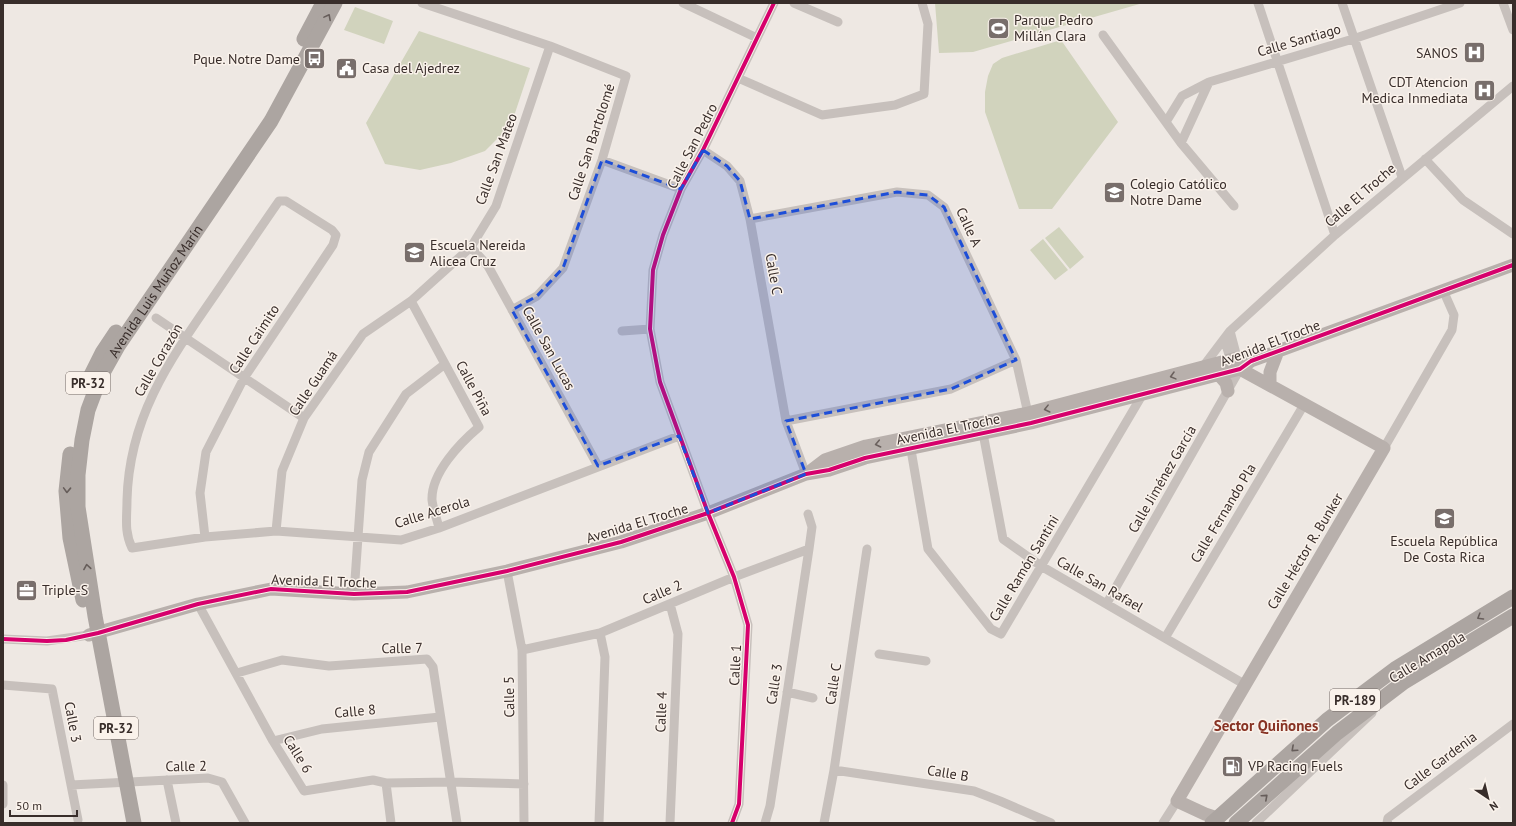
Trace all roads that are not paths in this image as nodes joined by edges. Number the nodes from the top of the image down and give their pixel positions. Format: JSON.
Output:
{"nodes":[{"id":1,"x":323,"y":3,"type":"edge"},
{"id":2,"x":335,"y":3,"type":"edge"},
{"id":3,"x":683,"y":3,"type":"edge"},
{"id":4,"x":774,"y":3,"type":"edge"},
{"id":5,"x":794,"y":3,"type":"edge"},
{"id":6,"x":922,"y":3,"type":"edge"},
{"id":7,"x":1258,"y":3,"type":"edge"},
{"id":8,"x":1342,"y":3,"type":"edge"},
{"id":9,"x":1457,"y":3,"type":"edge"},
{"id":10,"x":1503,"y":3,"type":"edge"},
{"id":11,"x":428,"y":4,"type":"edge"},
{"id":12,"x":838,"y":22,"type":"dead end"},
{"id":13,"x":1513,"y":30,"type":"edge"},
{"id":14,"x":1103,"y":35,"type":"dead end"},
{"id":15,"x":758,"y":38,"type":"junction"},
{"id":16,"x":1353,"y":38,"type":"junction"},
{"id":17,"x":550,"y":46,"type":"junction"},
{"id":18,"x":1276,"y":60,"type":"junction"},
{"id":19,"x":738,"y":78,"type":"junction"},
{"id":20,"x":1209,"y":82,"type":"junction"},
{"id":21,"x":1513,"y":86,"type":"edge"},
{"id":22,"x":1166,"y":122,"type":"junction"},
{"id":23,"x":253,"y":139,"type":"junction"},
{"id":24,"x":1180,"y":143,"type":"junction"},
{"id":25,"x":702,"y":150,"type":"junction"},
{"id":26,"x":1425,"y":159,"type":"junction"},
{"id":27,"x":602,"y":160,"type":"junction"},
{"id":28,"x":1402,"y":177,"type":"junction"},
{"id":29,"x":681,"y":189,"type":"junction"},
{"id":30,"x":1234,"y":206,"type":"dead end"},
{"id":31,"x":275,"y":208,"type":"joint"},
{"id":32,"x":750,"y":219,"type":"junction"},
{"id":33,"x":1513,"y":234,"type":"edge"},
{"id":34,"x":1335,"y":235,"type":"junction"},
{"id":35,"x":471,"y":247,"type":"junction"},
{"id":36,"x":1513,"y":265,"type":"edge"},
{"id":37,"x":1443,"y":290,"type":"junction"},
{"id":38,"x":411,"y":301,"type":"junction"},
{"id":39,"x":512,"y":310,"type":"junction"},
{"id":40,"x":156,"y":318,"type":"dead end"},
{"id":41,"x":650,"y":329,"type":"junction"},
{"id":42,"x":622,"y":331,"type":"dead end"},
{"id":43,"x":1227,"y":335,"type":"junction"},
{"id":44,"x":185,"y":338,"type":"junction"},
{"id":45,"x":1278,"y":351,"type":"junction"},
{"id":46,"x":1016,"y":360,"type":"junction"},
{"id":47,"x":445,"y":364,"type":"junction"},
{"id":48,"x":1236,"y":367,"type":"junction"},
{"id":49,"x":1202,"y":368,"type":"junction"},
{"id":50,"x":1219,"y":375,"type":"junction"},
{"id":51,"x":244,"y":378,"type":"junction"},
{"id":52,"x":1150,"y":382,"type":"junction"},
{"id":53,"x":1270,"y":385,"type":"junction"},
{"id":54,"x":1228,"y":391,"type":"junction"},
{"id":55,"x":1142,"y":395,"type":"junction"},
{"id":56,"x":1305,"y":403,"type":"junction"},
{"id":57,"x":304,"y":418,"type":"junction"},
{"id":58,"x":1029,"y":418,"type":"junction"},
{"id":59,"x":786,"y":420,"type":"junction"},
{"id":60,"x":982,"y":429,"type":"junction"},
{"id":61,"x":679,"y":436,"type":"junction"},
{"id":62,"x":910,"y":442,"type":"junction"},
{"id":63,"x":1384,"y":448,"type":"junction"},
{"id":64,"x":598,"y":466,"type":"junction"},
{"id":65,"x":806,"y":474,"type":"junction"},
{"id":66,"x":708,"y":513,"type":"junction"},
{"id":67,"x":808,"y":514,"type":"dead end"},
{"id":68,"x":439,"y":528,"type":"junction"},
{"id":69,"x":276,"y":531,"type":"junction"},
{"id":70,"x":205,"y":537,"type":"junction"},
{"id":71,"x":358,"y":538,"type":"junction"},
{"id":72,"x":132,"y":548,"type":"joint"},
{"id":73,"x":809,"y":549,"type":"junction"},
{"id":74,"x":867,"y":549,"type":"dead end"},
{"id":75,"x":1041,"y":566,"type":"junction"},
{"id":76,"x":507,"y":571,"type":"junction"},
{"id":77,"x":734,"y":577,"type":"junction"},
{"id":78,"x":354,"y":594,"type":"junction"},
{"id":79,"x":1513,"y":597,"type":"edge"},
{"id":80,"x":1107,"y":603,"type":"junction"},
{"id":81,"x":198,"y":604,"type":"junction"},
{"id":82,"x":670,"y":604,"type":"junction"},
{"id":83,"x":1513,"y":616,"type":"edge"},
{"id":84,"x":1513,"y":621,"type":"edge"},
{"id":85,"x":600,"y":633,"type":"junction"},
{"id":86,"x":93,"y":634,"type":"junction"},
{"id":87,"x":1165,"y":638,"type":"junction"},
{"id":88,"x":3,"y":639,"type":"edge"},
{"id":89,"x":522,"y":650,"type":"junction"},
{"id":90,"x":879,"y":654,"type":"dead end"},
{"id":91,"x":926,"y":661,"type":"dead end"},
{"id":92,"x":237,"y":673,"type":"junction"},
{"id":93,"x":1244,"y":684,"type":"junction"},
{"id":94,"x":3,"y":685,"type":"edge"},
{"id":95,"x":788,"y":692,"type":"junction"},
{"id":96,"x":813,"y":698,"type":"dead end"},
{"id":97,"x":440,"y":717,"type":"junction"},
{"id":98,"x":1513,"y":724,"type":"edge"},
{"id":99,"x":273,"y":741,"type":"junction"},
{"id":100,"x":834,"y":770,"type":"junction"},
{"id":101,"x":167,"y":780,"type":"junction"},
{"id":102,"x":121,"y":782,"type":"junction"},
{"id":103,"x":386,"y":782,"type":"junction"},
{"id":104,"x":450,"y":782,"type":"junction"},
{"id":105,"x":524,"y":784,"type":"junction"},
{"id":106,"x":3,"y":785,"type":"edge"},
{"id":107,"x":71,"y":785,"type":"junction"},
{"id":108,"x":1177,"y":801,"type":"junction"},
{"id":109,"x":3,"y":804,"type":"edge"},
{"id":110,"x":78,"y":820,"type":"dead end"},
{"id":111,"x":1214,"y":821,"type":"edge"},
{"id":112,"x":124,"y":823,"type":"edge"},
{"id":113,"x":134,"y":823,"type":"edge"},
{"id":114,"x":176,"y":823,"type":"edge"},
{"id":115,"x":245,"y":823,"type":"edge"},
{"id":116,"x":391,"y":823,"type":"edge"},
{"id":117,"x":457,"y":823,"type":"edge"},
{"id":118,"x":524,"y":823,"type":"edge"},
{"id":119,"x":599,"y":823,"type":"edge"},
{"id":120,"x":670,"y":823,"type":"edge"},
{"id":121,"x":732,"y":823,"type":"edge"},
{"id":122,"x":765,"y":823,"type":"edge"},
{"id":123,"x":824,"y":823,"type":"edge"},
{"id":124,"x":1051,"y":823,"type":"edge"},
{"id":125,"x":1163,"y":823,"type":"edge"},
{"id":126,"x":1236,"y":823,"type":"edge"},
{"id":127,"x":1256,"y":823,"type":"edge"},
{"id":128,"x":1387,"y":823,"type":"edge"}],
"edges":[{"from":1,"to":23,"type":"main road","name":"Avenida Luis Muñoz Marín","number":"PR-32"},
{"from":23,"to":2,"type":"main road","name":"Avenida Luis Muñoz Marín","number":"PR-32","one_way":true},
{"from":3,"to":15,"type":"street"},
{"from":4,"to":15,"type":"street","name":"Calle San Pedro"},
{"from":5,"to":12,"type":"street"},
{"from":6,"to":19,"type":"street"},
{"from":7,"to":18,"type":"street"},
{"from":8,"to":16,"type":"street"},
{"from":9,"to":16,"type":"street","name":"Calle Santiago"},
{"from":10,"to":13,"type":"street"},
{"from":11,"to":17,"type":"street","name":"Calle San Bartolomé"},
{"from":14,"to":22,"type":"street"},
{"from":15,"to":19,"type":"street","name":"Calle San Pedro"},
{"from":16,"to":18,"type":"street","name":"Calle Santiago"},
{"from":16,"to":28,"type":"street"},
{"from":17,"to":27,"type":"street","name":"Calle San Bartolomé"},
{"from":17,"to":35,"type":"street","name":"Calle San Mateo"},
{"from":18,"to":20,"type":"street","name":"Calle Santiago"},
{"from":18,"to":34,"type":"street"},
{"from":19,"to":25,"type":"street","name":"Calle San Pedro"},
{"from":20,"to":22,"type":"street","name":"Calle Santiago"},
{"from":20,"to":24,"type":"street"},
{"from":21,"to":26,"type":"street","name":"Calle El Troche"},
{"from":22,"to":24,"type":"street"},
{"from":23,"to":86,"type":"main road","name":"Avenida Luis Muñoz Marín","number":"PR-32"},
{"from":24,"to":30,"type":"street"},
{"from":25,"to":29,"type":"street","name":"Calle San Pedro"},
{"from":25,"to":32,"type":"street","name":"Calle C"},
{"from":26,"to":28,"type":"street","name":"Calle El Troche"},
{"from":26,"to":33,"type":"street"},
{"from":27,"to":29,"type":"street"},
{"from":27,"to":39,"type":"street","name":"Calle San Bartolomé"},
{"from":28,"to":34,"type":"street","name":"Calle El Troche"},
{"from":29,"to":41,"type":"street","name":"Calle San Pedro"},
{"from":31,"to":44,"type":"street","name":"Calle Corazón"},
{"from":31,"to":51,"type":"street","name":"Calle Caimito"},
{"from":32,"to":46,"type":"street","name":"Calle A"},
{"from":32,"to":59,"type":"street","name":"Calle C"},
{"from":34,"to":43,"type":"street","name":"Calle El Troche"},
{"from":35,"to":38,"type":"street","name":"Calle San Mateo"},
{"from":35,"to":39,"type":"street","name":"Calle San Lucas"},
{"from":36,"to":37,"type":"street","name":"Avenida El Troche"},
{"from":37,"to":45,"type":"street","name":"Avenida El Troche"},
{"from":37,"to":63,"type":"street","name":"Calle Héctor R. Bunker"},
{"from":38,"to":47,"type":"street","name":"Calle Piña"},
{"from":38,"to":57,"type":"street","name":"Calle Guamá"},
{"from":39,"to":64,"type":"street","name":"Calle San Lucas"},
{"from":40,"to":44,"type":"street"},
{"from":41,"to":42,"type":"street"},
{"from":41,"to":61,"type":"street","name":"Calle San Pedro"},
{"from":43,"to":48,"type":"street"},
{"from":43,"to":49,"type":"street","name":"Calle El Troche"},
{"from":44,"to":51,"type":"street"},
{"from":44,"to":72,"type":"street","name":"Calle Corazón"},
{"from":45,"to":48,"type":"street","name":"Avenida El Troche"},
{"from":45,"to":53,"type":"street"},
{"from":46,"to":58,"type":"street","name":"Calle A"},
{"from":46,"to":59,"type":"street"},
{"from":47,"to":68,"type":"street","name":"Calle Piña"},
{"from":47,"to":71,"type":"street"},
{"from":48,"to":49,"type":"street","name":"Avenida El Troche"},
{"from":48,"to":50,"type":"street","name":"Avenida El Troche"},
{"from":48,"to":53,"type":"street"},
{"from":48,"to":54,"type":"street","name":"Calle Jiménez García"},
{"from":49,"to":52,"type":"street","name":"Avenida El Troche","one_way":true},
{"from":50,"to":54,"type":"street"},
{"from":50,"to":55,"type":"street","name":"Avenida El Troche"},
{"from":51,"to":57,"type":"street"},
{"from":51,"to":70,"type":"street","name":"Calle Caimito"},
{"from":52,"to":55,"type":"street","name":"Calle Ramón Santini"},
{"from":52,"to":58,"type":"street","name":"Avenida El Troche","one_way":true},
{"from":53,"to":56,"type":"street"},
{"from":54,"to":80,"type":"street","name":"Calle Jiménez García"},
{"from":55,"to":58,"type":"street","name":"Avenida El Troche"},
{"from":55,"to":75,"type":"street","name":"Calle Ramón Santini"},
{"from":56,"to":63,"type":"street"},
{"from":56,"to":87,"type":"street","name":"Calle Fernando Pla"},
{"from":57,"to":69,"type":"street","name":"Calle Guamá"},
{"from":58,"to":60,"type":"street","name":"Avenida El Troche"},
{"from":59,"to":65,"type":"street","name":"Calle C"},
{"from":60,"to":62,"type":"street","name":"Avenida El Troche"},
{"from":60,"to":75,"type":"street","name":"Calle San Rafael"},
{"from":61,"to":64,"type":"street","name":"Calle Acerola"},
{"from":61,"to":66,"type":"street","name":"Calle San Pedro"},
{"from":62,"to":65,"type":"street","name":"Avenida El Troche"},
{"from":62,"to":75,"type":"street","name":"Calle Ramón Santini"},
{"from":63,"to":93,"type":"street","name":"Calle Héctor R. Bunker"},
{"from":64,"to":68,"type":"street","name":"Calle Acerola"},
{"from":65,"to":66,"type":"street","name":"Avenida El Troche"},
{"from":66,"to":76,"type":"street","name":"Avenida El Troche"},
{"from":66,"to":77,"type":"street","name":"Calle 1"},
{"from":67,"to":73,"type":"street","name":"Calle 3"},
{"from":68,"to":71,"type":"street","name":"Calle Acerola"},
{"from":69,"to":70,"type":"street","name":"Calle Acerola"},
{"from":69,"to":71,"type":"street","name":"Calle Acerola"},
{"from":70,"to":72,"type":"street","name":"Calle Acerola"},
{"from":71,"to":78,"type":"street"},
{"from":73,"to":77,"type":"street","name":"Calle 2"},
{"from":73,"to":95,"type":"street","name":"Calle 3"},
{"from":74,"to":100,"type":"street","name":"Calle C"},
{"from":75,"to":80,"type":"street","name":"Calle San Rafael"},
{"from":76,"to":78,"type":"street","name":"Avenida El Troche"},
{"from":76,"to":89,"type":"street","name":"Calle 5"},
{"from":77,"to":82,"type":"street","name":"Calle 2"},
{"from":77,"to":121,"type":"street","name":"Calle 1"},
{"from":78,"to":81,"type":"street","name":"Avenida El Troche"},
{"from":79,"to":111,"type":"main road","number":"PR-189","one_way":true},
{"from":80,"to":87,"type":"street","name":"Calle San Rafael"},
{"from":81,"to":86,"type":"street","name":"Avenida El Troche"},
{"from":81,"to":92,"type":"street","name":"Calle 6"},
{"from":82,"to":85,"type":"street","name":"Calle 2"},
{"from":82,"to":120,"type":"street","name":"Calle 4"},
{"from":126,"to":83,"type":"main road","number":"PR-189","one_way":true},
{"from":84,"to":127,"type":"street","name":"Calle Amapola"},
{"from":85,"to":89,"type":"street","name":"Calle 2"},
{"from":85,"to":119,"type":"street"},
{"from":86,"to":88,"type":"street","name":"Avenida El Troche"},
{"from":86,"to":102,"type":"main road","name":"Avenida Luis Muñoz Marín","number":"PR-32"},
{"from":87,"to":93,"type":"street","name":"Calle San Rafael"},
{"from":89,"to":105,"type":"street","name":"Calle 5"},
{"from":90,"to":91,"type":"street"},
{"from":92,"to":97,"type":"street","name":"Calle 7"},
{"from":92,"to":99,"type":"street","name":"Calle 6"},
{"from":93,"to":108,"type":"street","name":"Calle Héctor R. Bunker"},
{"from":94,"to":107,"type":"street","name":"Calle 3"},
{"from":95,"to":96,"type":"street"},
{"from":95,"to":122,"type":"street","name":"Calle 3"},
{"from":97,"to":99,"type":"street","name":"Calle 8"},
{"from":97,"to":104,"type":"street","name":"Calle 7"},
{"from":98,"to":128,"type":"street","name":"Calle Gardenia"},
{"from":99,"to":103,"type":"street","name":"Calle 6"},
{"from":100,"to":123,"type":"street","name":"Calle C"},
{"from":100,"to":124,"type":"street","name":"Calle B"},
{"from":101,"to":102,"type":"street","name":"Calle 2"},
{"from":101,"to":114,"type":"street"},
{"from":101,"to":115,"type":"street","name":"Calle 2"},
{"from":102,"to":107,"type":"street","name":"Calle 2"},
{"from":102,"to":112,"type":"main road","name":"Avenida Luis Muñoz Marín","number":"PR-32"},
{"from":102,"to":113,"type":"main road","name":"Avenida Luis Muñoz Marín","number":"PR-32"},
{"from":103,"to":104,"type":"street","name":"Calle 6"},
{"from":103,"to":116,"type":"street"},
{"from":104,"to":105,"type":"street","name":"Calle 6"},
{"from":104,"to":117,"type":"street","name":"Calle 7"},
{"from":105,"to":118,"type":"street","name":"Calle 5"},
{"from":106,"to":109,"type":"street"},
{"from":107,"to":110,"type":"street"},
{"from":108,"to":111,"type":"street"},
{"from":108,"to":125,"type":"street","name":"Calle Héctor R. Bunker"},
{"from":111,"to":126,"type":"street"}]}
